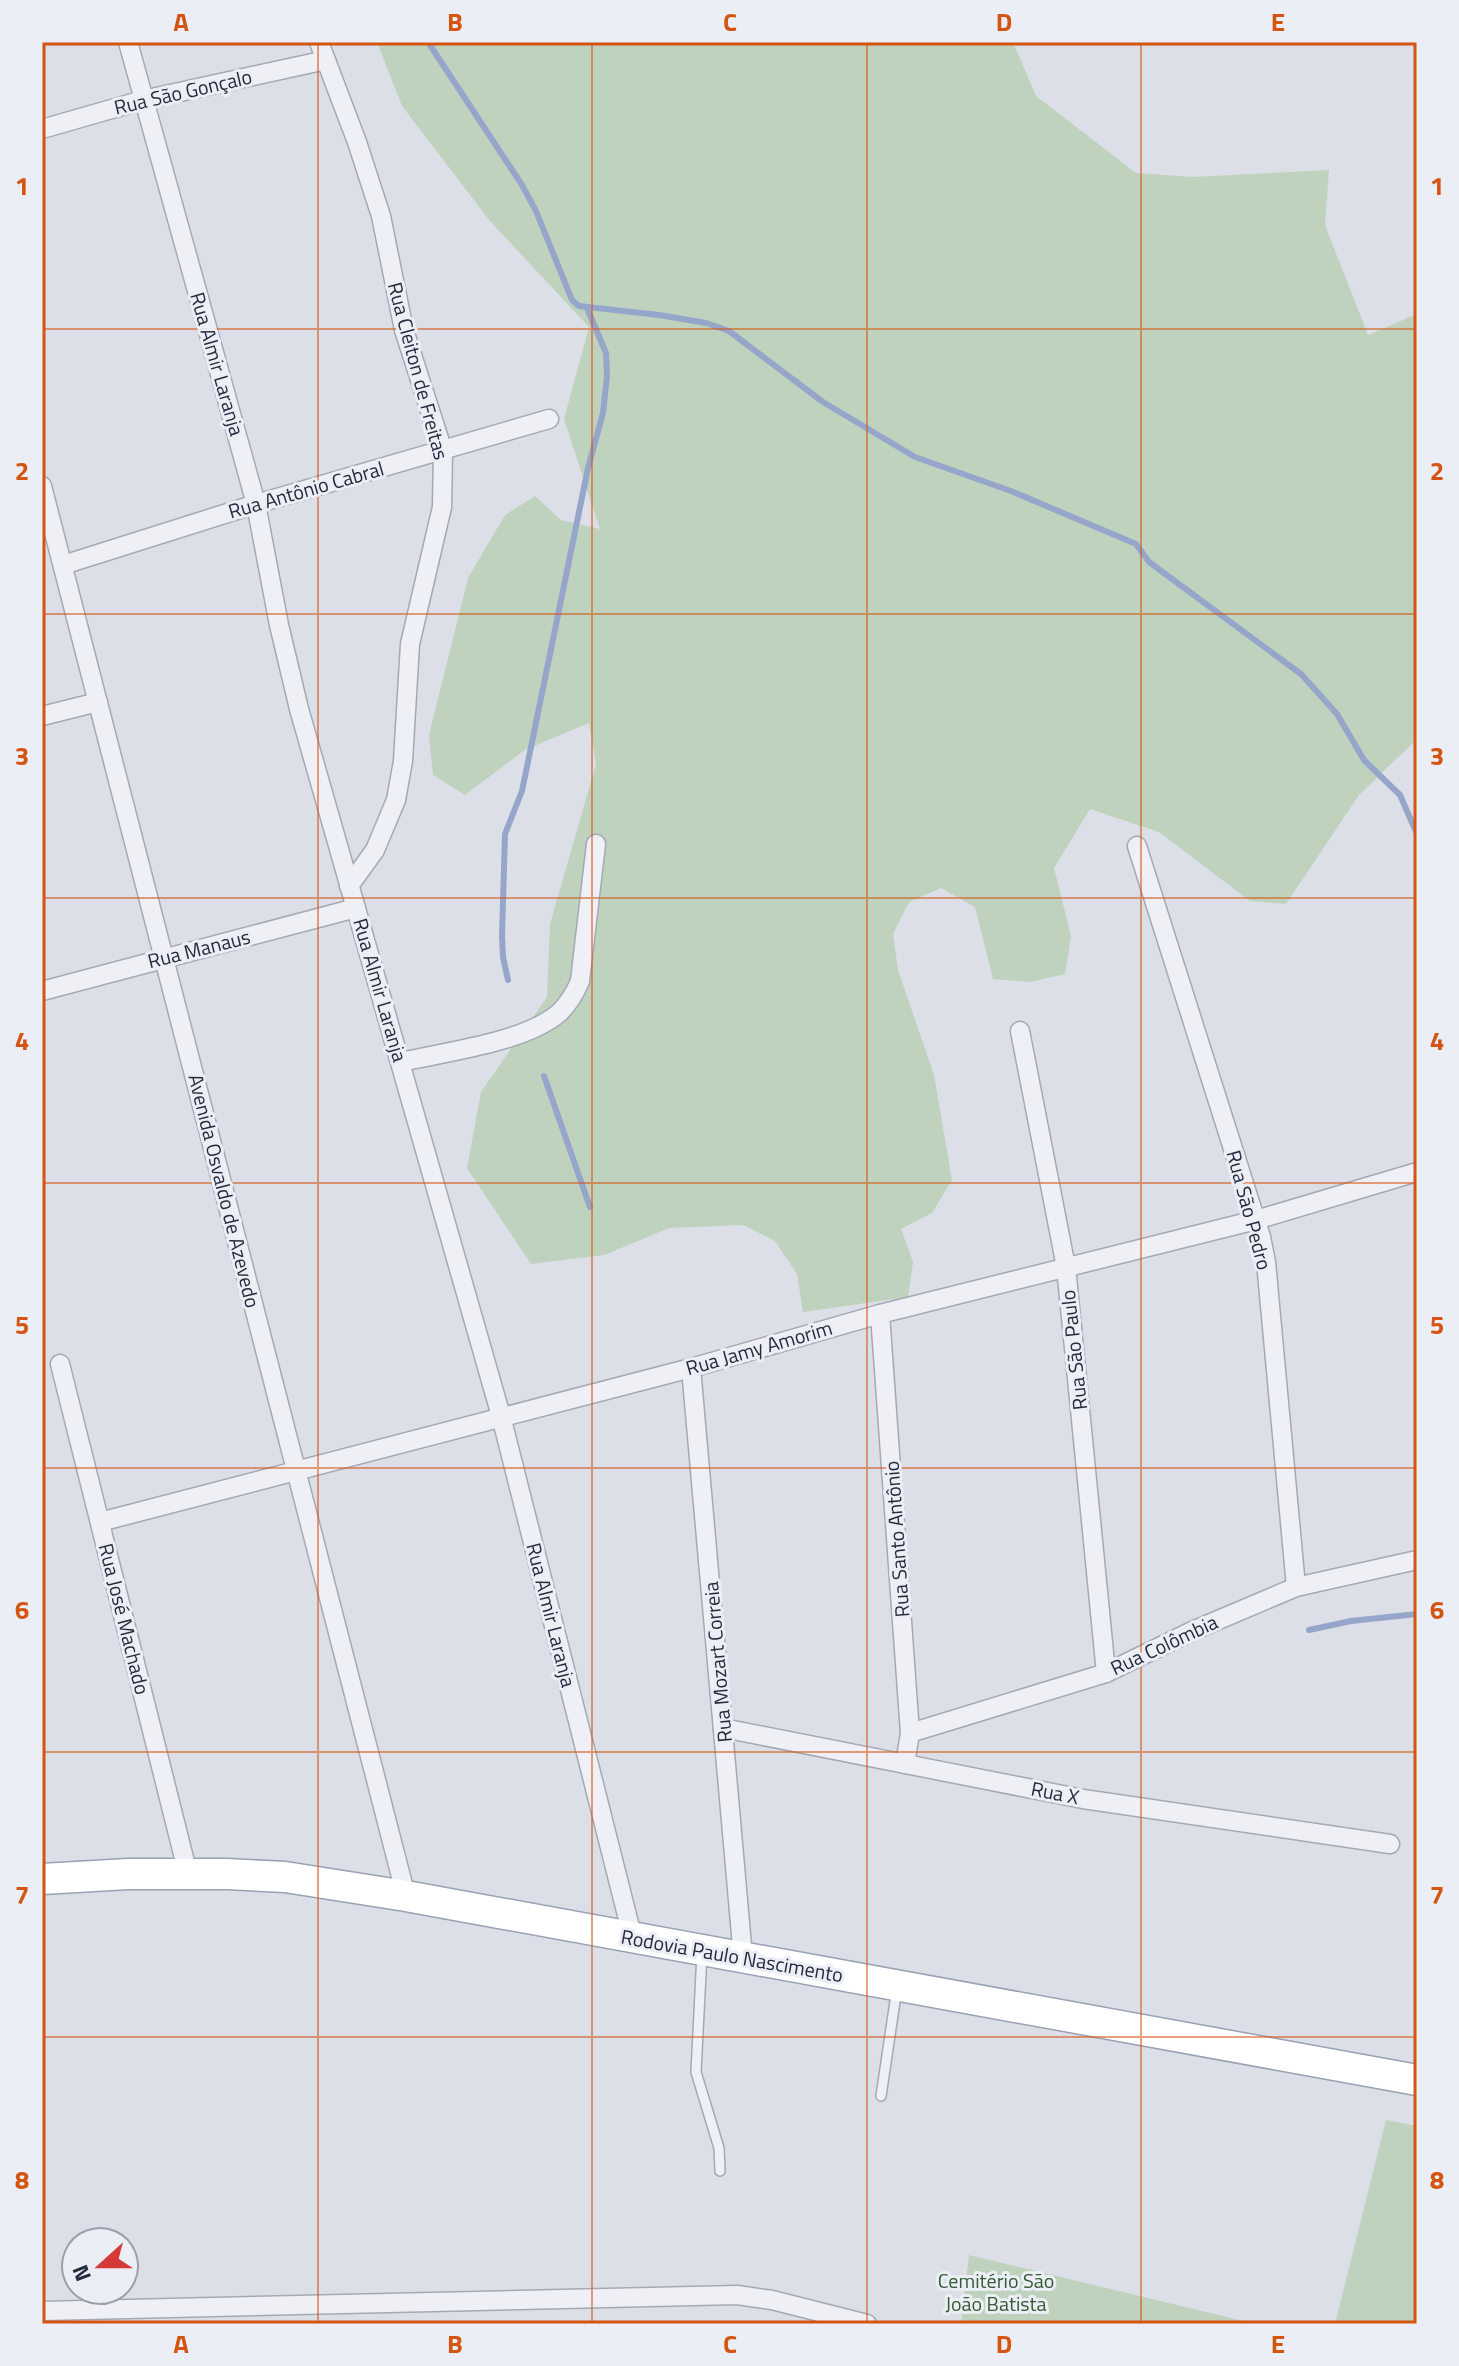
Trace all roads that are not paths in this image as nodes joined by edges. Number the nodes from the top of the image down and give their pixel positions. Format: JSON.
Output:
{"nodes":[{"id":1,"x":128,"y":42,"type":"edge"},
{"id":2,"x":319,"y":42,"type":"edge"},
{"id":3,"x":326,"y":60,"type":"junction"},
{"id":4,"x":143,"y":100,"type":"junction"},
{"id":5,"x":42,"y":129,"type":"edge"},
{"id":6,"x":549,"y":419,"type":"dead end"},
{"id":7,"x":443,"y":451,"type":"junction"},
{"id":8,"x":42,"y":486,"type":"edge"},
{"id":9,"x":256,"y":504,"type":"junction"},
{"id":10,"x":63,"y":565,"type":"junction"},
{"id":11,"x":98,"y":702,"type":"junction"},
{"id":12,"x":42,"y":716,"type":"edge"},
{"id":13,"x":596,"y":844,"type":"dead end"},
{"id":14,"x":1137,"y":846,"type":"dead end"},
{"id":15,"x":349,"y":886,"type":"junction"},
{"id":16,"x":356,"y":908,"type":"junction"},
{"id":17,"x":165,"y":957,"type":"junction"},
{"id":18,"x":42,"y":991,"type":"edge"},
{"id":19,"x":1020,"y":1031,"type":"dead end"},
{"id":20,"x":401,"y":1062,"type":"junction"},
{"id":21,"x":1417,"y":1172,"type":"edge"},
{"id":22,"x":1256,"y":1220,"type":"junction"},
{"id":23,"x":1066,"y":1267,"type":"junction"},
{"id":24,"x":880,"y":1314,"type":"junction"},
{"id":25,"x":60,"y":1364,"type":"dead end"},
{"id":26,"x":691,"y":1368,"type":"junction"},
{"id":27,"x":501,"y":1416,"type":"junction"},
{"id":28,"x":297,"y":1470,"type":"junction"},
{"id":29,"x":100,"y":1522,"type":"junction"},
{"id":30,"x":1417,"y":1560,"type":"edge"},
{"id":31,"x":1296,"y":1587,"type":"junction"},
{"id":32,"x":1106,"y":1673,"type":"junction"},
{"id":33,"x":723,"y":1728,"type":"junction"},
{"id":34,"x":910,"y":1733,"type":"junction"},
{"id":35,"x":905,"y":1764,"type":"junction"},
{"id":36,"x":1390,"y":1844,"type":"dead end"},
{"id":37,"x":188,"y":1874,"type":"junction"},
{"id":38,"x":42,"y":1879,"type":"edge"},
{"id":39,"x":406,"y":1896,"type":"junction"},
{"id":40,"x":633,"y":1939,"type":"junction"},
{"id":41,"x":702,"y":1950,"type":"junction"},
{"id":42,"x":743,"y":1957,"type":"junction"},
{"id":43,"x":897,"y":1985,"type":"junction"},
{"id":44,"x":1417,"y":2080,"type":"edge"},
{"id":45,"x":881,"y":2096,"type":"dead end"},
{"id":46,"x":720,"y":2171,"type":"dead end"},
{"id":47,"x":42,"y":2311,"type":"edge"},
{"id":48,"x":867,"y":2324,"type":"edge"}],
"edges":[{"from":1,"to":4,"type":"street","name":"Rua Almir Laranja"},
{"from":2,"to":3,"type":"street","name":"Rua Cleiton de Freitas"},
{"from":3,"to":4,"type":"street","name":"Rua São Gonçalo"},
{"from":3,"to":7,"type":"street","name":"Rua Cleiton de Freitas"},
{"from":4,"to":5,"type":"street","name":"Rua São Gonçalo"},
{"from":4,"to":9,"type":"street","name":"Rua Almir Laranja"},
{"from":6,"to":7,"type":"street","name":"Rua Antônio Cabral"},
{"from":7,"to":9,"type":"street","name":"Rua Antônio Cabral"},
{"from":7,"to":15,"type":"street","name":"Rua Cleiton de Freitas"},
{"from":8,"to":10,"type":"street","name":"Avenida Osvaldo de Azevedo"},
{"from":9,"to":10,"type":"street","name":"Rua Antônio Cabral"},
{"from":9,"to":15,"type":"street","name":"Rua Almir Laranja"},
{"from":10,"to":11,"type":"street","name":"Avenida Osvaldo de Azevedo"},
{"from":11,"to":12,"type":"street"},
{"from":11,"to":17,"type":"street","name":"Avenida Osvaldo de Azevedo"},
{"from":13,"to":20,"type":"street"},
{"from":14,"to":22,"type":"street","name":"Rua São Pedro"},
{"from":15,"to":16,"type":"street","name":"Rua Almir Laranja"},
{"from":16,"to":17,"type":"street","name":"Rua Manaus"},
{"from":16,"to":20,"type":"street","name":"Rua Almir Laranja"},
{"from":17,"to":18,"type":"street","name":"Rua Manaus"},
{"from":17,"to":28,"type":"street","name":"Avenida Osvaldo de Azevedo"},
{"from":19,"to":23,"type":"street","name":"Rua São Paulo"},
{"from":20,"to":27,"type":"street","name":"Rua Almir Laranja"},
{"from":21,"to":22,"type":"street","name":"Rua Jamy Amorim"},
{"from":22,"to":23,"type":"street","name":"Rua Jamy Amorim"},
{"from":22,"to":31,"type":"street","name":"Rua São Pedro"},
{"from":23,"to":24,"type":"street","name":"Rua Jamy Amorim"},
{"from":23,"to":32,"type":"street","name":"Rua São Paulo"},
{"from":24,"to":26,"type":"street","name":"Rua Jamy Amorim"},
{"from":24,"to":34,"type":"street","name":"Rua Santo Antônio"},
{"from":25,"to":29,"type":"street","name":"Rua José Machado"},
{"from":26,"to":27,"type":"street","name":"Rua Jamy Amorim"},
{"from":26,"to":33,"type":"street","name":"Rua Mozart Correia"},
{"from":27,"to":28,"type":"street","name":"Rua Jamy Amorim"},
{"from":27,"to":40,"type":"street","name":"Rua Almir Laranja"},
{"from":28,"to":29,"type":"street","name":"Rua Jamy Amorim"},
{"from":28,"to":39,"type":"street","name":"Avenida Osvaldo de Azevedo"},
{"from":29,"to":37,"type":"street","name":"Rua José Machado"},
{"from":30,"to":31,"type":"street","name":"Rua Colômbia"},
{"from":31,"to":32,"type":"street","name":"Rua Colômbia"},
{"from":32,"to":34,"type":"street","name":"Rua Colômbia"},
{"from":33,"to":35,"type":"street","name":"Rua X"},
{"from":33,"to":42,"type":"street","name":"Rua Mozart Correia"},
{"from":34,"to":35,"type":"street","name":"Rua Santo Antônio"},
{"from":35,"to":36,"type":"street","name":"Rua X"},
{"from":37,"to":38,"type":"main road","name":"Rodovia Paulo Nascimento"},
{"from":37,"to":39,"type":"main road","name":"Rodovia Paulo Nascimento"},
{"from":39,"to":40,"type":"main road","name":"Rodovia Paulo Nascimento"},
{"from":40,"to":41,"type":"main road","name":"Rodovia Paulo Nascimento"},
{"from":41,"to":42,"type":"main road","name":"Rodovia Paulo Nascimento"},
{"from":41,"to":46,"type":"lane"},
{"from":42,"to":43,"type":"main road","name":"Rodovia Paulo Nascimento"},
{"from":43,"to":44,"type":"main road","name":"Rodovia Paulo Nascimento"},
{"from":43,"to":45,"type":"lane"},
{"from":47,"to":48,"type":"street"}]}
